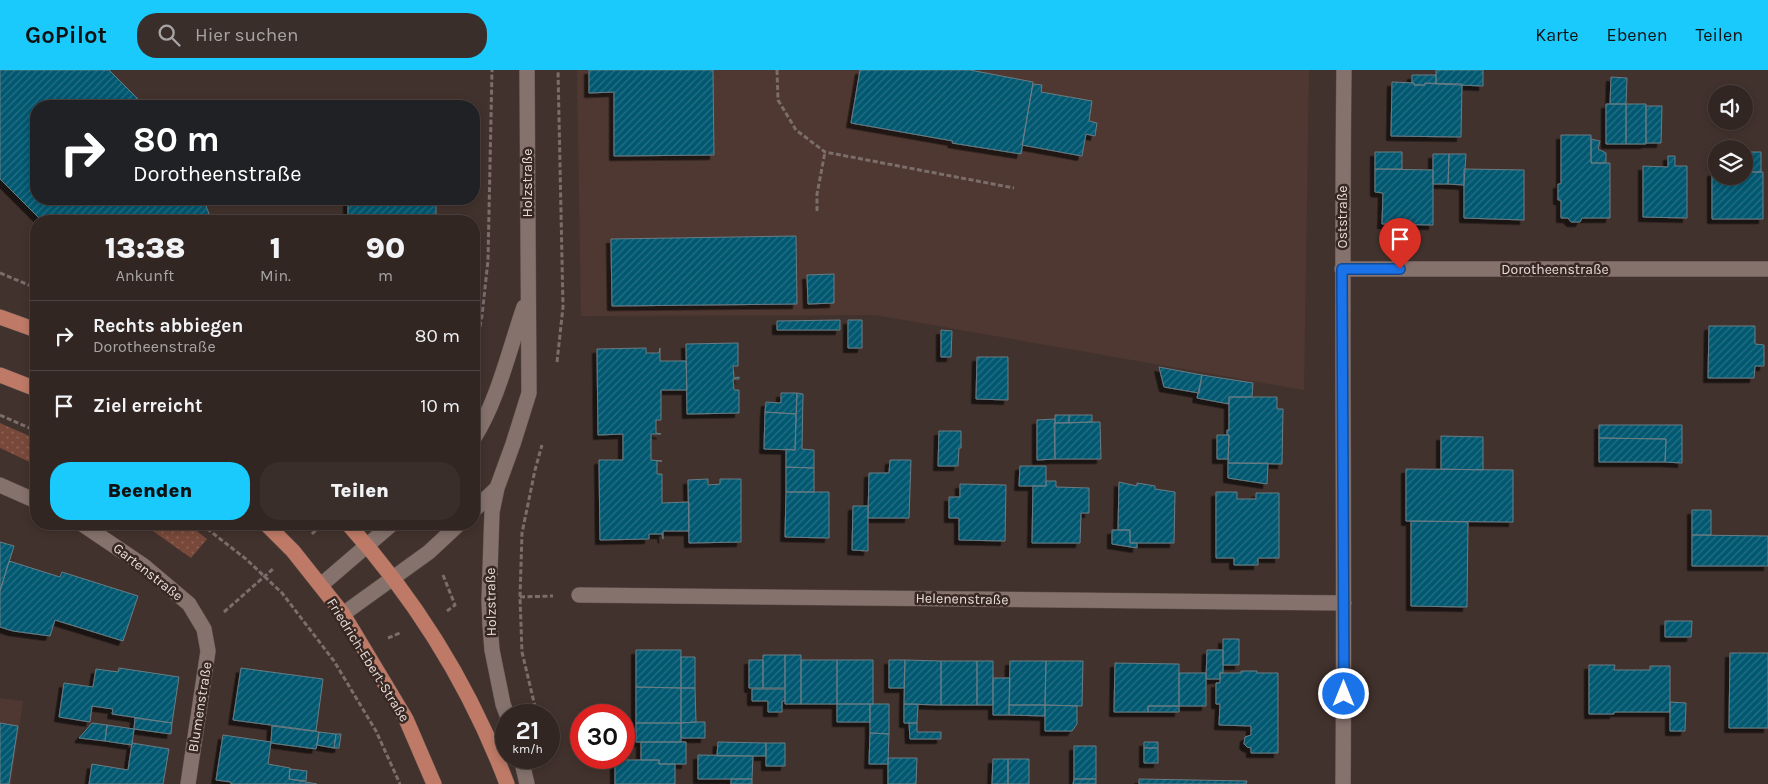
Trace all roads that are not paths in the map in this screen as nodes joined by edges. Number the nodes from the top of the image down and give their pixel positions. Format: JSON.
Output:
{"nodes":[{"id":1,"x":526,"y":70,"type":"edge"},
{"id":2,"x":1344,"y":70,"type":"edge"},
{"id":3,"x":1342,"y":269,"type":"junction"},
{"id":4,"x":1768,"y":270,"type":"edge"},
{"id":5,"x":528,"y":296,"type":"junction"},
{"id":6,"x":0,"y":318,"type":"edge"},
{"id":7,"x":30,"y":328,"type":"edge"},
{"id":8,"x":0,"y":375,"type":"edge"},
{"id":9,"x":30,"y":387,"type":"edge"},
{"id":10,"x":480,"y":428,"type":"edge"},
{"id":11,"x":0,"y":486,"type":"edge"},
{"id":12,"x":497,"y":488,"type":"junction"},
{"id":13,"x":30,"y":498,"type":"edge"},
{"id":14,"x":480,"y":504,"type":"edge"},
{"id":15,"x":91,"y":530,"type":"edge"},
{"id":16,"x":272,"y":530,"type":"edge"},
{"id":17,"x":353,"y":530,"type":"edge"},
{"id":18,"x":385,"y":530,"type":"edge"},
{"id":19,"x":453,"y":530,"type":"edge"},
{"id":20,"x":368,"y":546,"type":"junction"},
{"id":21,"x":393,"y":577,"type":"junction"},
{"id":22,"x":321,"y":585,"type":"junction"},
{"id":23,"x":579,"y":595,"type":"road end"},
{"id":24,"x":1344,"y":603,"type":"junction"},
{"id":25,"x":343,"y":614,"type":"junction"},
{"id":26,"x":204,"y":630,"type":"joint"},
{"id":27,"x":504,"y":704,"type":"edge"},
{"id":28,"x":524,"y":769,"type":"edge"},
{"id":29,"x":188,"y":784,"type":"edge"},
{"id":30,"x":434,"y":784,"type":"edge"},
{"id":31,"x":508,"y":784,"type":"edge"},
{"id":32,"x":527,"y":784,"type":"edge"},
{"id":33,"x":1343,"y":784,"type":"edge"}],
"edges":[{"from":1,"to":5,"type":"street","name":"Holzstraße"},
{"from":2,"to":3,"type":"street","name":"Oststraße"},
{"from":3,"to":4,"type":"street","name":"Dorotheenstraße"},
{"from":3,"to":24,"type":"street","name":"Oststraße"},
{"from":5,"to":10,"type":"street","name":"Holzstraße"},
{"from":5,"to":12,"type":"street","name":"Holzstraße"},
{"from":6,"to":7,"type":"main road"},
{"from":8,"to":9,"type":"main road"},
{"from":11,"to":13,"type":"street"},
{"from":12,"to":14,"type":"street","name":"Holzstraße"},
{"from":12,"to":27,"type":"street","name":"Holzstraße"},
{"from":15,"to":26,"type":"street","name":"Gartenstraße"},
{"from":16,"to":22,"type":"main road","name":"Friedrich-Ebert-Straße"},
{"from":17,"to":20,"type":"main road"},
{"from":18,"to":20,"type":"street"},
{"from":19,"to":21,"type":"street"},
{"from":20,"to":21,"type":"main road"},
{"from":20,"to":22,"type":"street"},
{"from":21,"to":25,"type":"street"},
{"from":21,"to":31,"type":"main road"},
{"from":22,"to":25,"type":"main road","name":"Friedrich-Ebert-Straße"},
{"from":23,"to":24,"type":"street","name":"Helenenstraße"},
{"from":24,"to":33,"type":"street","name":"Oststraße"},
{"from":25,"to":30,"type":"main road","name":"Friedrich-Ebert-Straße"},
{"from":26,"to":29,"type":"street","name":"Blumenstraße"},
{"from":28,"to":32,"type":"street"}]}
